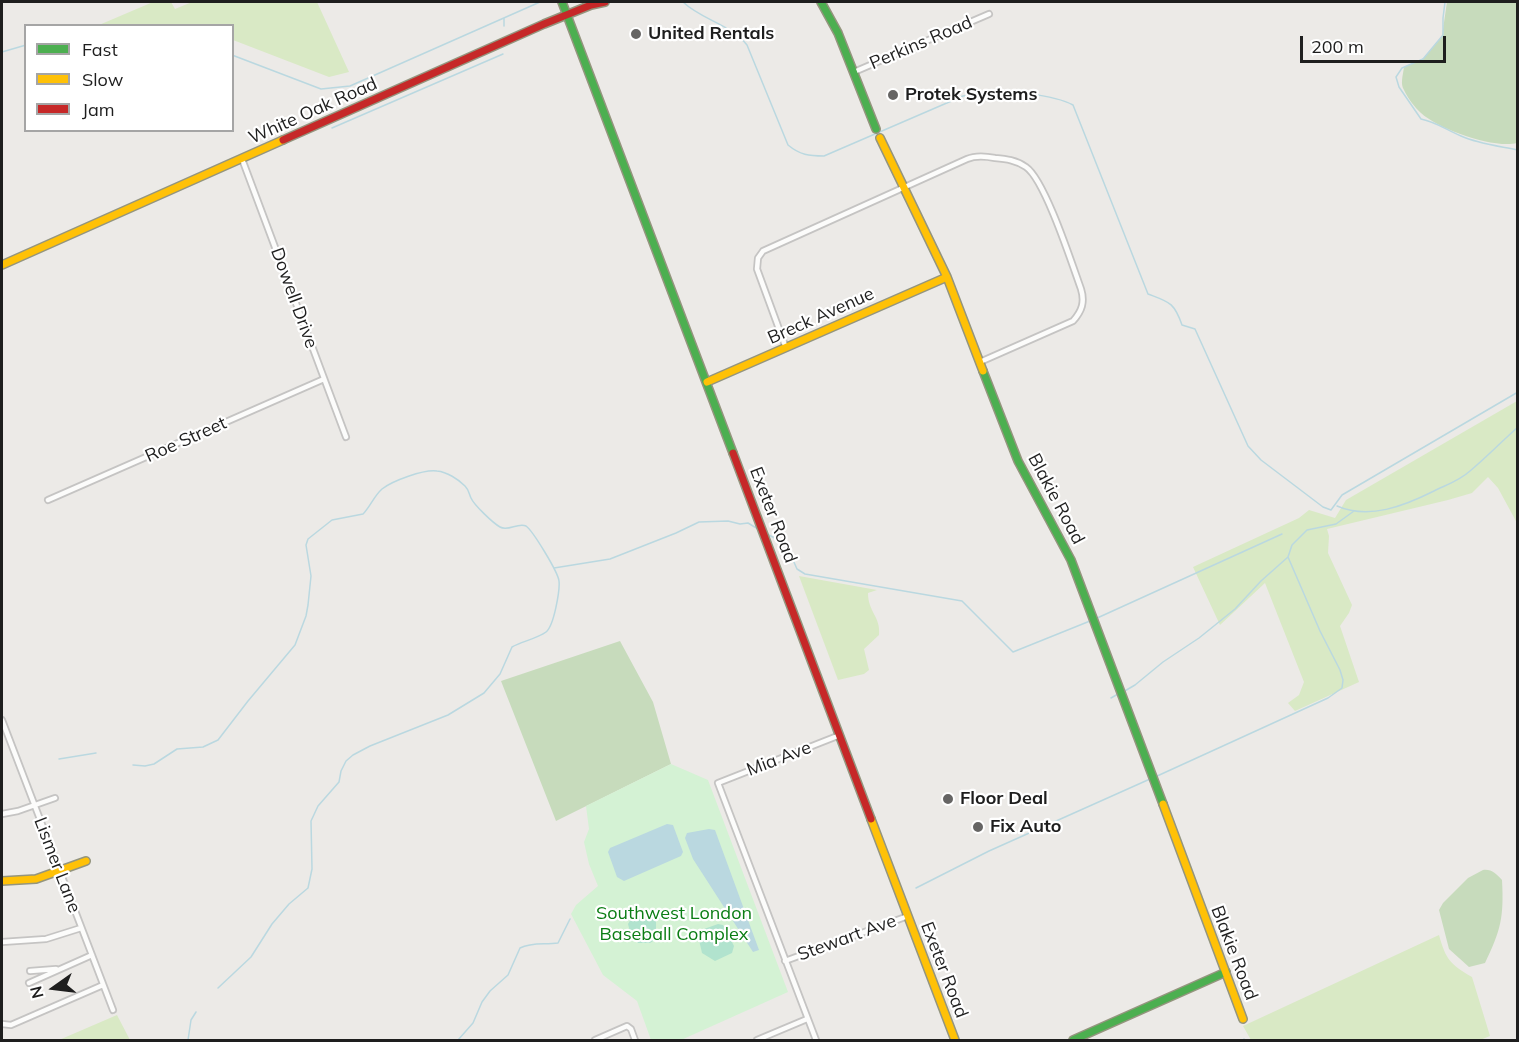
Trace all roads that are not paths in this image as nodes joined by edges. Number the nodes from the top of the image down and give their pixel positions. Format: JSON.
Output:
{"nodes":[{"id":1,"x":562,"y":2,"type":"edge"},
{"id":2,"x":605,"y":2,"type":"edge"},
{"id":3,"x":821,"y":2,"type":"edge"},
{"id":4,"x":989,"y":14,"type":"dead end"},
{"id":5,"x":567,"y":15,"type":"junction"},
{"id":6,"x":853,"y":73,"type":"junction"},
{"id":7,"x":876,"y":129,"type":"joint"},
{"id":8,"x":880,"y":138,"type":"joint"},
{"id":9,"x":242,"y":159,"type":"junction"},
{"id":10,"x":904,"y":187,"type":"junction"},
{"id":11,"x":2,"y":266,"type":"edge"},
{"id":12,"x":947,"y":277,"type":"junction"},
{"id":13,"x":786,"y":348,"type":"junction"},
{"id":14,"x":980,"y":362,"type":"junction"},
{"id":15,"x":324,"y":379,"type":"junction"},
{"id":16,"x":707,"y":382,"type":"junction"},
{"id":17,"x":345,"y":437,"type":"dead end"},
{"id":18,"x":48,"y":500,"type":"dead end"},
{"id":19,"x":2,"y":720,"type":"edge"},
{"id":20,"x":840,"y":735,"type":"junction"},
{"id":21,"x":55,"y":798,"type":"dead end"},
{"id":22,"x":34,"y":805,"type":"junction"},
{"id":23,"x":2,"y":814,"type":"edge"},
{"id":24,"x":86,"y":861,"type":"dead end"},
{"id":25,"x":60,"y":872,"type":"junction"},
{"id":26,"x":2,"y":881,"type":"edge"},
{"id":27,"x":908,"y":916,"type":"junction"},
{"id":28,"x":81,"y":928,"type":"junction"},
{"id":29,"x":2,"y":942,"type":"edge"},
{"id":30,"x":92,"y":955,"type":"junction"},
{"id":31,"x":785,"y":961,"type":"junction"},
{"id":32,"x":61,"y":968,"type":"junction"},
{"id":33,"x":30,"y":971,"type":"dead end"},
{"id":34,"x":1226,"y":972,"type":"junction"},
{"id":35,"x":29,"y":983,"type":"dead end"},
{"id":36,"x":104,"y":985,"type":"junction"},
{"id":37,"x":113,"y":1010,"type":"dead end"},
{"id":38,"x":807,"y":1019,"type":"junction"},
{"id":39,"x":1243,"y":1019,"type":"dead end"},
{"id":40,"x":2,"y":1024,"type":"edge"},
{"id":41,"x":595,"y":1041,"type":"edge"},
{"id":42,"x":635,"y":1041,"type":"edge"},
{"id":43,"x":758,"y":1041,"type":"edge"},
{"id":44,"x":816,"y":1041,"type":"edge"},
{"id":45,"x":955,"y":1041,"type":"edge"},
{"id":46,"x":1073,"y":1041,"type":"edge"}],
"edges":[{"from":1,"to":5,"type":"street","name":"Exeter Road"},
{"from":2,"to":5,"type":"street","name":"White Oak Road"},
{"from":3,"to":6,"type":"street","name":"Blakie Road"},
{"from":4,"to":6,"type":"street","name":"Perkins Road"},
{"from":5,"to":9,"type":"street","name":"White Oak Road"},
{"from":5,"to":16,"type":"street","name":"Exeter Road"},
{"from":6,"to":7,"type":"street","name":"Blakie Road"},
{"from":7,"to":8,"type":"street","name":"Blakie Road"},
{"from":8,"to":10,"type":"street","name":"Blakie Road"},
{"from":9,"to":11,"type":"street","name":"White Oak Road"},
{"from":9,"to":15,"type":"street","name":"Dowell Drive"},
{"from":10,"to":12,"type":"street","name":"Blakie Road"},
{"from":10,"to":13,"type":"street"},
{"from":10,"to":14,"type":"street"},
{"from":12,"to":13,"type":"street","name":"Breck Avenue"},
{"from":12,"to":14,"type":"street","name":"Blakie Road"},
{"from":13,"to":16,"type":"street","name":"Breck Avenue"},
{"from":14,"to":34,"type":"street","name":"Blakie Road"},
{"from":15,"to":17,"type":"street","name":"Dowell Drive"},
{"from":15,"to":18,"type":"street","name":"Roe Street"},
{"from":16,"to":20,"type":"street","name":"Exeter Road"},
{"from":19,"to":22,"type":"street","name":"Lismer Lane"},
{"from":20,"to":27,"type":"street","name":"Exeter Road"},
{"from":20,"to":31,"type":"street","name":"Mia Ave"},
{"from":21,"to":22,"type":"street"},
{"from":22,"to":23,"type":"street"},
{"from":22,"to":25,"type":"street","name":"Lismer Lane"},
{"from":24,"to":25,"type":"street"},
{"from":25,"to":26,"type":"street"},
{"from":25,"to":28,"type":"street","name":"Lismer Lane"},
{"from":27,"to":31,"type":"street","name":"Stewart Ave"},
{"from":27,"to":45,"type":"street","name":"Exeter Road"},
{"from":28,"to":29,"type":"street"},
{"from":28,"to":30,"type":"street","name":"Lismer Lane"},
{"from":30,"to":32,"type":"street"},
{"from":30,"to":36,"type":"street","name":"Lismer Lane"},
{"from":31,"to":38,"type":"street"},
{"from":32,"to":33,"type":"street"},
{"from":32,"to":35,"type":"street"},
{"from":34,"to":39,"type":"street","name":"Blakie Road"},
{"from":34,"to":46,"type":"street"},
{"from":36,"to":37,"type":"street","name":"Lismer Lane"},
{"from":36,"to":40,"type":"street"},
{"from":38,"to":43,"type":"street"},
{"from":38,"to":44,"type":"street"},
{"from":41,"to":42,"type":"street"}]}
